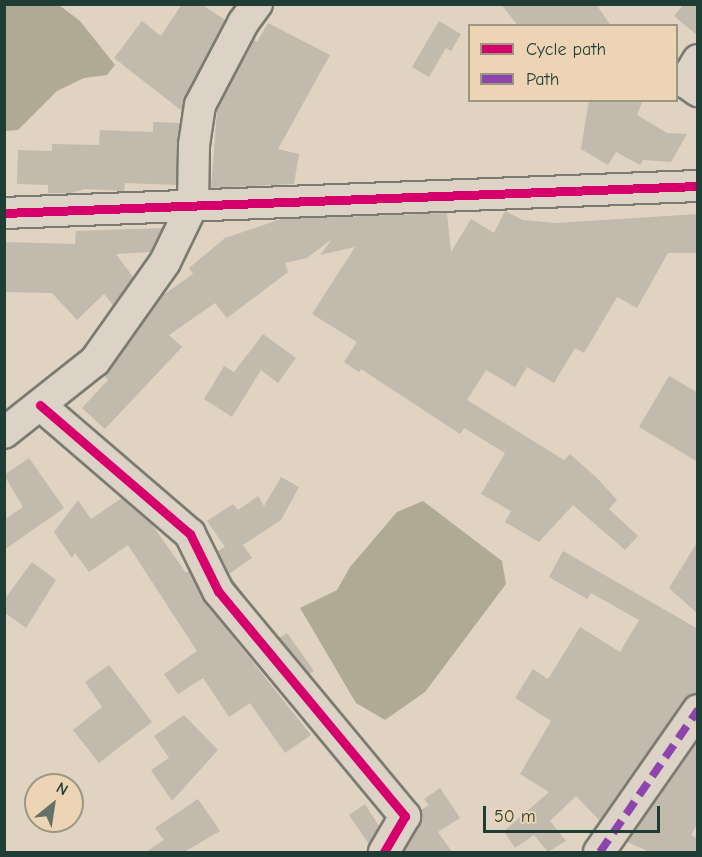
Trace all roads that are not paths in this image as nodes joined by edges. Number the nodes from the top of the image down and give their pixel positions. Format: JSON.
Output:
{"nodes":[{"id":1,"x":257,"y":4,"type":"edge"},
{"id":2,"x":698,"y":60,"type":"edge"},
{"id":3,"x":698,"y":91,"type":"edge"},
{"id":4,"x":698,"y":186,"type":"edge"},
{"id":5,"x":193,"y":204,"type":"junction"},
{"id":6,"x":4,"y":213,"type":"edge"},
{"id":7,"x":40,"y":405,"type":"junction"},
{"id":8,"x":4,"y":433,"type":"edge"},
{"id":9,"x":698,"y":710,"type":"edge"},
{"id":10,"x":384,"y":852,"type":"edge"},
{"id":11,"x":599,"y":852,"type":"edge"}],
"edges":[{"from":1,"to":5,"type":"street"},
{"from":2,"to":3,"type":"street"},
{"from":4,"to":5,"type":"street"},
{"from":5,"to":6,"type":"street"},
{"from":5,"to":7,"type":"street"},
{"from":7,"to":8,"type":"street"},
{"from":7,"to":10,"type":"street"},
{"from":9,"to":11,"type":"street"}]}
